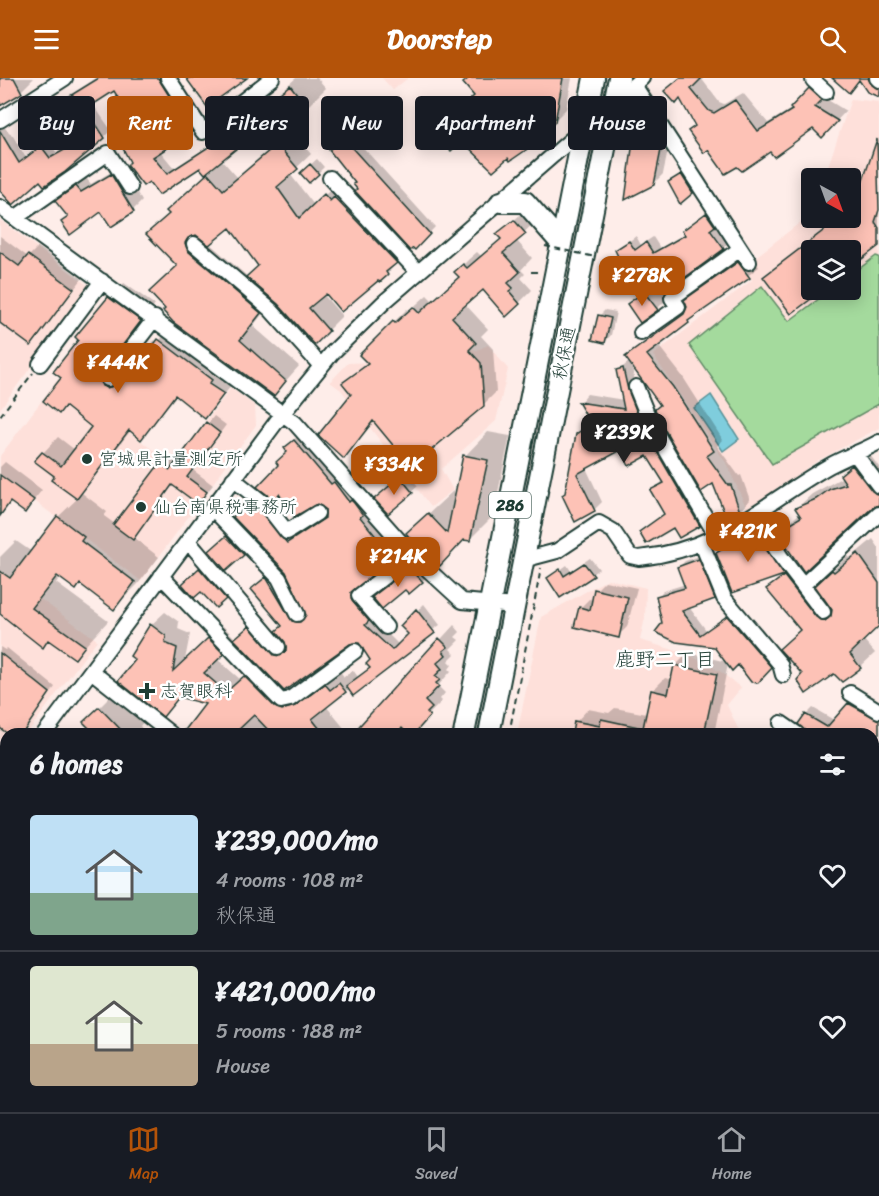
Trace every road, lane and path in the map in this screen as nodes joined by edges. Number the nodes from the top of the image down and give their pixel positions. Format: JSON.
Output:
{"nodes":[{"id":1,"x":65,"y":78,"type":"edge"},
{"id":2,"x":168,"y":78,"type":"edge"},
{"id":3,"x":272,"y":78,"type":"edge"},
{"id":4,"x":594,"y":78,"type":"edge"},
{"id":5,"x":815,"y":78,"type":"edge"},
{"id":6,"x":631,"y":80,"type":"edge"},
{"id":7,"x":826,"y":92,"type":"dead end"},
{"id":8,"x":591,"y":96,"type":"edge"},
{"id":9,"x":619,"y":96,"type":"edge"},
{"id":10,"x":0,"y":120,"type":"edge"},
{"id":11,"x":568,"y":144,"type":"edge"},
{"id":12,"x":579,"y":150,"type":"edge"},
{"id":13,"x":604,"y":150,"type":"edge"},
{"id":14,"x":330,"y":178,"type":"dead end"},
{"id":15,"x":130,"y":187,"type":"dead end"},
{"id":16,"x":501,"y":202,"type":"junction"},
{"id":17,"x":0,"y":207,"type":"edge"},
{"id":18,"x":15,"y":218,"type":"junction"},
{"id":19,"x":194,"y":244,"type":"dead end"},
{"id":20,"x":553,"y":245,"type":"junction"},
{"id":21,"x":740,"y":249,"type":"junction"},
{"id":22,"x":595,"y":257,"type":"dead end"},
{"id":23,"x":749,"y":262,"type":"dead end"},
{"id":24,"x":539,"y":270,"type":"dead end"},
{"id":25,"x":418,"y":272,"type":"junction"},
{"id":26,"x":531,"y":272,"type":"dead end"},
{"id":27,"x":102,"y":281,"type":"junction"},
{"id":28,"x":154,"y":318,"type":"junction"},
{"id":29,"x":641,"y":333,"type":"dead end"},
{"id":30,"x":40,"y":364,"type":"joint"},
{"id":31,"x":321,"y":366,"type":"junction"},
{"id":32,"x":108,"y":379,"type":"dead end"},
{"id":33,"x":636,"y":387,"type":"dead end"},
{"id":34,"x":283,"y":413,"type":"junction"},
{"id":35,"x":0,"y":416,"type":"edge"},
{"id":36,"x":879,"y":442,"type":"edge"},
{"id":37,"x":856,"y":455,"type":"junction"},
{"id":38,"x":233,"y":479,"type":"junction"},
{"id":39,"x":879,"y":486,"type":"edge"},
{"id":40,"x":212,"y":508,"type":"junction"},
{"id":41,"x":317,"y":513,"type":"dead end"},
{"id":42,"x":879,"y":514,"type":"edge"},
{"id":43,"x":755,"y":516,"type":"junction"},
{"id":44,"x":717,"y":537,"type":"junction"},
{"id":45,"x":188,"y":541,"type":"junction"},
{"id":46,"x":702,"y":544,"type":"junction"},
{"id":47,"x":412,"y":555,"type":"junction"},
{"id":48,"x":543,"y":556,"type":"junction"},
{"id":49,"x":523,"y":561,"type":"junction"},
{"id":50,"x":161,"y":576,"type":"junction"},
{"id":51,"x":803,"y":585,"type":"junction"},
{"id":52,"x":491,"y":603,"type":"junction"},
{"id":53,"x":514,"y":606,"type":"junction"},
{"id":54,"x":823,"y":612,"type":"dead end"},
{"id":55,"x":297,"y":614,"type":"dead end"},
{"id":56,"x":386,"y":627,"type":"dead end"},
{"id":57,"x":278,"y":647,"type":"dead end"},
{"id":58,"x":355,"y":651,"type":"dead end"},
{"id":59,"x":91,"y":671,"type":"junction"},
{"id":60,"x":783,"y":675,"type":"dead end"},
{"id":61,"x":850,"y":693,"type":"dead end"},
{"id":62,"x":879,"y":711,"type":"edge"},
{"id":63,"x":781,"y":723,"type":"dead end"},
{"id":64,"x":48,"y":728,"type":"edge"},
{"id":65,"x":163,"y":728,"type":"edge"},
{"id":66,"x":465,"y":728,"type":"edge"},
{"id":67,"x":490,"y":728,"type":"edge"},
{"id":68,"x":510,"y":728,"type":"edge"},
{"id":69,"x":788,"y":728,"type":"edge"}],
"edges":[{"from":1,"to":10,"type":"street"},
{"from":2,"to":3,"type":"street"},
{"from":4,"to":8,"type":"highway","name":"秋保通","number":"286"},
{"from":5,"to":7,"type":"street"},
{"from":6,"to":9,"type":"highway","name":"秋保通","number":"286"},
{"from":6,"to":21,"type":"street"},
{"from":11,"to":16,"type":"street"},
{"from":12,"to":20,"type":"highway","name":"秋保通","number":"286"},
{"from":13,"to":49,"type":"highway","name":"秋保通","number":"286"},
{"from":14,"to":25,"type":"street"},
{"from":15,"to":18,"type":"street"},
{"from":16,"to":20,"type":"highway"},
{"from":16,"to":25,"type":"street"},
{"from":17,"to":18,"type":"street"},
{"from":18,"to":27,"type":"street"},
{"from":19,"to":31,"type":"street"},
{"from":20,"to":22,"type":"path","bridge":true},
{"from":20,"to":52,"type":"highway","name":"秋保通","number":"286"},
{"from":21,"to":23,"type":"street"},
{"from":21,"to":29,"type":"street"},
{"from":24,"to":26,"type":"path"},
{"from":25,"to":31,"type":"street"},
{"from":27,"to":28,"type":"street"},
{"from":27,"to":30,"type":"street"},
{"from":28,"to":32,"type":"street"},
{"from":28,"to":34,"type":"street"},
{"from":30,"to":35,"type":"path"},
{"from":31,"to":34,"type":"street"},
{"from":33,"to":44,"type":"street"},
{"from":34,"to":38,"type":"street"},
{"from":34,"to":47,"type":"street"},
{"from":36,"to":37,"type":"street"},
{"from":37,"to":39,"type":"street"},
{"from":37,"to":43,"type":"street"},
{"from":38,"to":40,"type":"street"},
{"from":38,"to":41,"type":"street"},
{"from":40,"to":45,"type":"street"},
{"from":40,"to":55,"type":"street"},
{"from":42,"to":51,"type":"street"},
{"from":43,"to":44,"type":"street"},
{"from":43,"to":51,"type":"street"},
{"from":44,"to":46,"type":"street"},
{"from":45,"to":50,"type":"street"},
{"from":45,"to":57,"type":"street"},
{"from":46,"to":48,"type":"street"},
{"from":46,"to":60,"type":"street"},
{"from":47,"to":52,"type":"street"},
{"from":47,"to":56,"type":"street"},
{"from":48,"to":49,"type":"street"},
{"from":48,"to":68,"type":"path"},
{"from":49,"to":53,"type":"highway","name":"秋保通","number":"286"},
{"from":50,"to":58,"type":"street"},
{"from":50,"to":59,"type":"street"},
{"from":51,"to":54,"type":"street"},
{"from":52,"to":53,"type":"street"},
{"from":52,"to":66,"type":"highway","name":"秋保通","number":"286"},
{"from":53,"to":67,"type":"highway","name":"秋保通","number":"286"},
{"from":59,"to":64,"type":"street"},
{"from":59,"to":65,"type":"street"},
{"from":61,"to":62,"type":"street"},
{"from":63,"to":69,"type":"street"}]}
